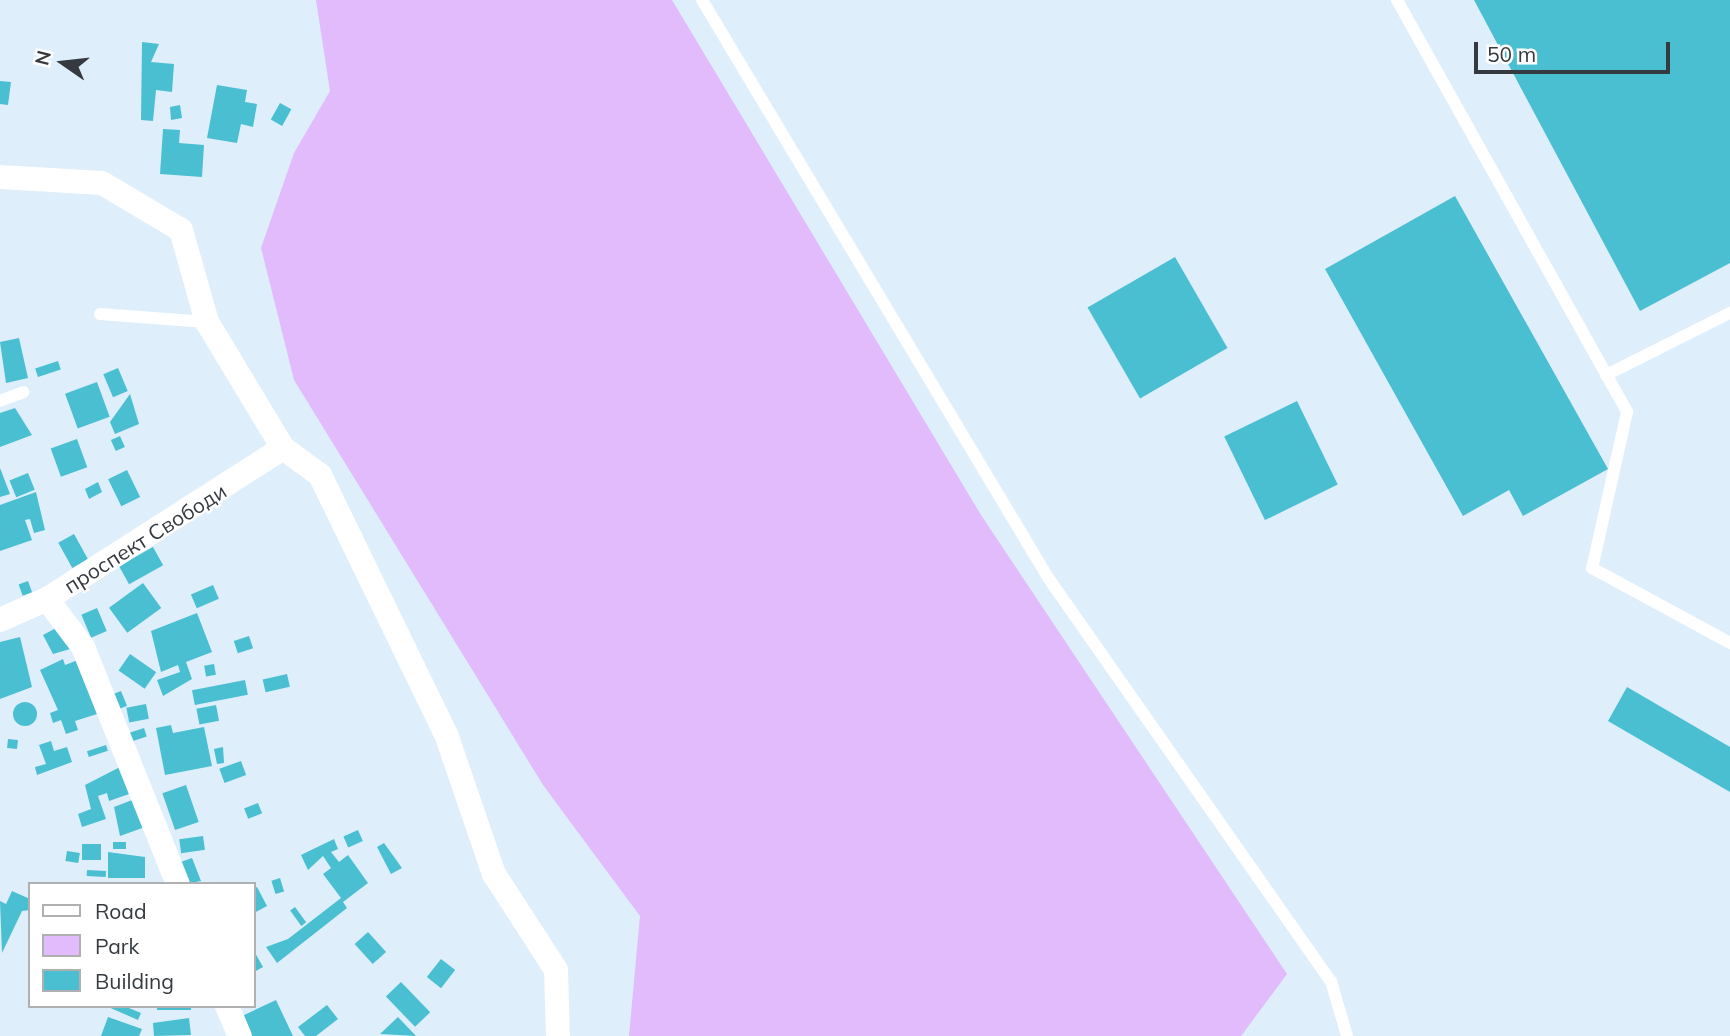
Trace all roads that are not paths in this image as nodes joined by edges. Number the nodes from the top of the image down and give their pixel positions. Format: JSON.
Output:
{"nodes":[{"id":1,"x":702,"y":0,"type":"edge"},
{"id":2,"x":1397,"y":0,"type":"edge"},
{"id":3,"x":0,"y":177,"type":"edge"},
{"id":4,"x":1730,"y":313,"type":"edge"},
{"id":5,"x":100,"y":314,"type":"dead end"},
{"id":6,"x":207,"y":323,"type":"junction"},
{"id":7,"x":1606,"y":375,"type":"junction"},
{"id":8,"x":23,"y":392,"type":"dead end"},
{"id":9,"x":0,"y":401,"type":"edge"},
{"id":10,"x":283,"y":448,"type":"junction"},
{"id":11,"x":47,"y":599,"type":"junction"},
{"id":12,"x":0,"y":620,"type":"edge"},
{"id":13,"x":1730,"y":643,"type":"edge"},
{"id":14,"x":177,"y":882,"type":"edge"},
{"id":15,"x":229,"y":1008,"type":"edge"},
{"id":16,"x":558,"y":1035,"type":"edge"},
{"id":17,"x":240,"y":1036,"type":"edge"},
{"id":18,"x":1348,"y":1036,"type":"edge"}],
"edges":[{"from":1,"to":18,"type":"lane"},
{"from":2,"to":7,"type":"lane"},
{"from":3,"to":6,"type":"street"},
{"from":4,"to":7,"type":"lane"},
{"from":5,"to":6,"type":"lane"},
{"from":6,"to":10,"type":"street"},
{"from":7,"to":13,"type":"lane"},
{"from":8,"to":9,"type":"lane"},
{"from":10,"to":11,"type":"street","name":"проспект Свободи"},
{"from":10,"to":16,"type":"street"},
{"from":11,"to":12,"type":"street","name":"проспект Свободи"},
{"from":11,"to":14,"type":"street"},
{"from":15,"to":17,"type":"street"}]}
